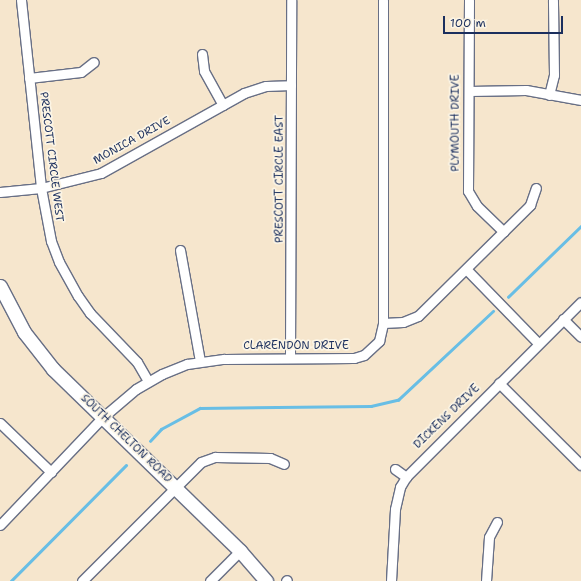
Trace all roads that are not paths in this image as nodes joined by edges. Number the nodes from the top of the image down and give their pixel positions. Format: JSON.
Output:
{"nodes":[{"id":1,"x":22,"y":0,"type":"edge"},
{"id":2,"x":291,"y":0,"type":"edge"},
{"id":3,"x":383,"y":0,"type":"edge"},
{"id":4,"x":469,"y":0,"type":"edge"},
{"id":5,"x":554,"y":0,"type":"edge"},
{"id":6,"x":202,"y":54,"type":"dead end"},
{"id":7,"x":94,"y":62,"type":"dead end"},
{"id":8,"x":29,"y":78,"type":"junction"},
{"id":9,"x":291,"y":85,"type":"junction"},
{"id":10,"x":469,"y":91,"type":"junction"},
{"id":11,"x":550,"y":95,"type":"junction"},
{"id":12,"x":581,"y":100,"type":"edge"},
{"id":13,"x":223,"y":105,"type":"junction"},
{"id":14,"x":41,"y":188,"type":"junction"},
{"id":15,"x":536,"y":188,"type":"dead end"},
{"id":16,"x":0,"y":192,"type":"edge"},
{"id":17,"x":504,"y":232,"type":"junction"},
{"id":18,"x":180,"y":250,"type":"dead end"},
{"id":19,"x":467,"y":270,"type":"junction"},
{"id":20,"x":0,"y":286,"type":"edge"},
{"id":21,"x":581,"y":302,"type":"edge"},
{"id":22,"x":563,"y":319,"type":"junction"},
{"id":23,"x":383,"y":323,"type":"junction"},
{"id":24,"x":581,"y":337,"type":"edge"},
{"id":25,"x":538,"y":343,"type":"junction"},
{"id":26,"x":290,"y":358,"type":"junction"},
{"id":27,"x":200,"y":361,"type":"junction"},
{"id":28,"x":148,"y":381,"type":"junction"},
{"id":29,"x":499,"y":383,"type":"junction"},
{"id":30,"x":103,"y":417,"type":"junction"},
{"id":31,"x":0,"y":423,"type":"edge"},
{"id":32,"x":578,"y":453,"type":"edge"},
{"id":33,"x":284,"y":464,"type":"dead end"},
{"id":34,"x":581,"y":465,"type":"edge"},
{"id":35,"x":394,"y":469,"type":"dead end"},
{"id":36,"x":51,"y":472,"type":"junction"},
{"id":37,"x":406,"y":477,"type":"junction"},
{"id":38,"x":174,"y":486,"type":"junction"},
{"id":39,"x":497,"y":522,"type":"dead end"},
{"id":40,"x":0,"y":525,"type":"edge"},
{"id":41,"x":240,"y":551,"type":"junction"},
{"id":42,"x":82,"y":581,"type":"edge"},
{"id":43,"x":210,"y":581,"type":"edge"},
{"id":44,"x":266,"y":581,"type":"edge"},
{"id":45,"x":391,"y":581,"type":"edge"},
{"id":46,"x":486,"y":581,"type":"edge"}],
"edges":[{"from":1,"to":8,"type":"street","name":"PRESCOTT CIRCLE WEST"},
{"from":2,"to":9,"type":"street","name":"PRESCOTT CIRCLE EAST"},
{"from":3,"to":23,"type":"street","name":"CLARENDON DRIVE"},
{"from":4,"to":10,"type":"street","name":"PLYMOUTH DRIVE"},
{"from":5,"to":11,"type":"street"},
{"from":6,"to":13,"type":"street"},
{"from":7,"to":8,"type":"street"},
{"from":8,"to":14,"type":"street","name":"PRESCOTT CIRCLE WEST"},
{"from":9,"to":13,"type":"street","name":"MONICA DRIVE"},
{"from":9,"to":26,"type":"street","name":"PRESCOTT CIRCLE EAST"},
{"from":10,"to":11,"type":"street"},
{"from":10,"to":17,"type":"street","name":"PLYMOUTH DRIVE"},
{"from":11,"to":12,"type":"street"},
{"from":13,"to":14,"type":"street","name":"MONICA DRIVE"},
{"from":14,"to":16,"type":"street","name":"MONICA DRIVE"},
{"from":14,"to":28,"type":"street","name":"PRESCOTT CIRCLE WEST"},
{"from":15,"to":17,"type":"street"},
{"from":17,"to":19,"type":"street"},
{"from":18,"to":27,"type":"street"},
{"from":19,"to":23,"type":"street"},
{"from":19,"to":25,"type":"street"},
{"from":20,"to":30,"type":"main road","name":"SOUTH CHELTON ROAD"},
{"from":21,"to":22,"type":"street","name":"DICKENS DRIVE"},
{"from":22,"to":24,"type":"street"},
{"from":22,"to":25,"type":"street","name":"DICKENS DRIVE"},
{"from":23,"to":26,"type":"street","name":"CLARENDON DRIVE"},
{"from":25,"to":29,"type":"street","name":"DICKENS DRIVE"},
{"from":26,"to":27,"type":"street","name":"CLARENDON DRIVE"},
{"from":27,"to":28,"type":"street","name":"CLARENDON DRIVE"},
{"from":28,"to":30,"type":"street","name":"CLARENDON DRIVE"},
{"from":29,"to":32,"type":"street"},
{"from":29,"to":37,"type":"street","name":"DICKENS DRIVE"},
{"from":30,"to":36,"type":"street","name":"CLARENDON DRIVE"},
{"from":30,"to":38,"type":"main road","name":"SOUTH CHELTON ROAD"},
{"from":31,"to":36,"type":"street"},
{"from":32,"to":34,"type":"street"},
{"from":33,"to":38,"type":"street"},
{"from":35,"to":37,"type":"street"},
{"from":36,"to":40,"type":"street","name":"CLARENDON DRIVE"},
{"from":37,"to":45,"type":"street","name":"DICKENS DRIVE"},
{"from":38,"to":41,"type":"main road","name":"SOUTH CHELTON ROAD"},
{"from":38,"to":42,"type":"street"},
{"from":39,"to":46,"type":"street"},
{"from":41,"to":43,"type":"street"},
{"from":41,"to":44,"type":"main road","name":"SOUTH CHELTON ROAD"}]}
